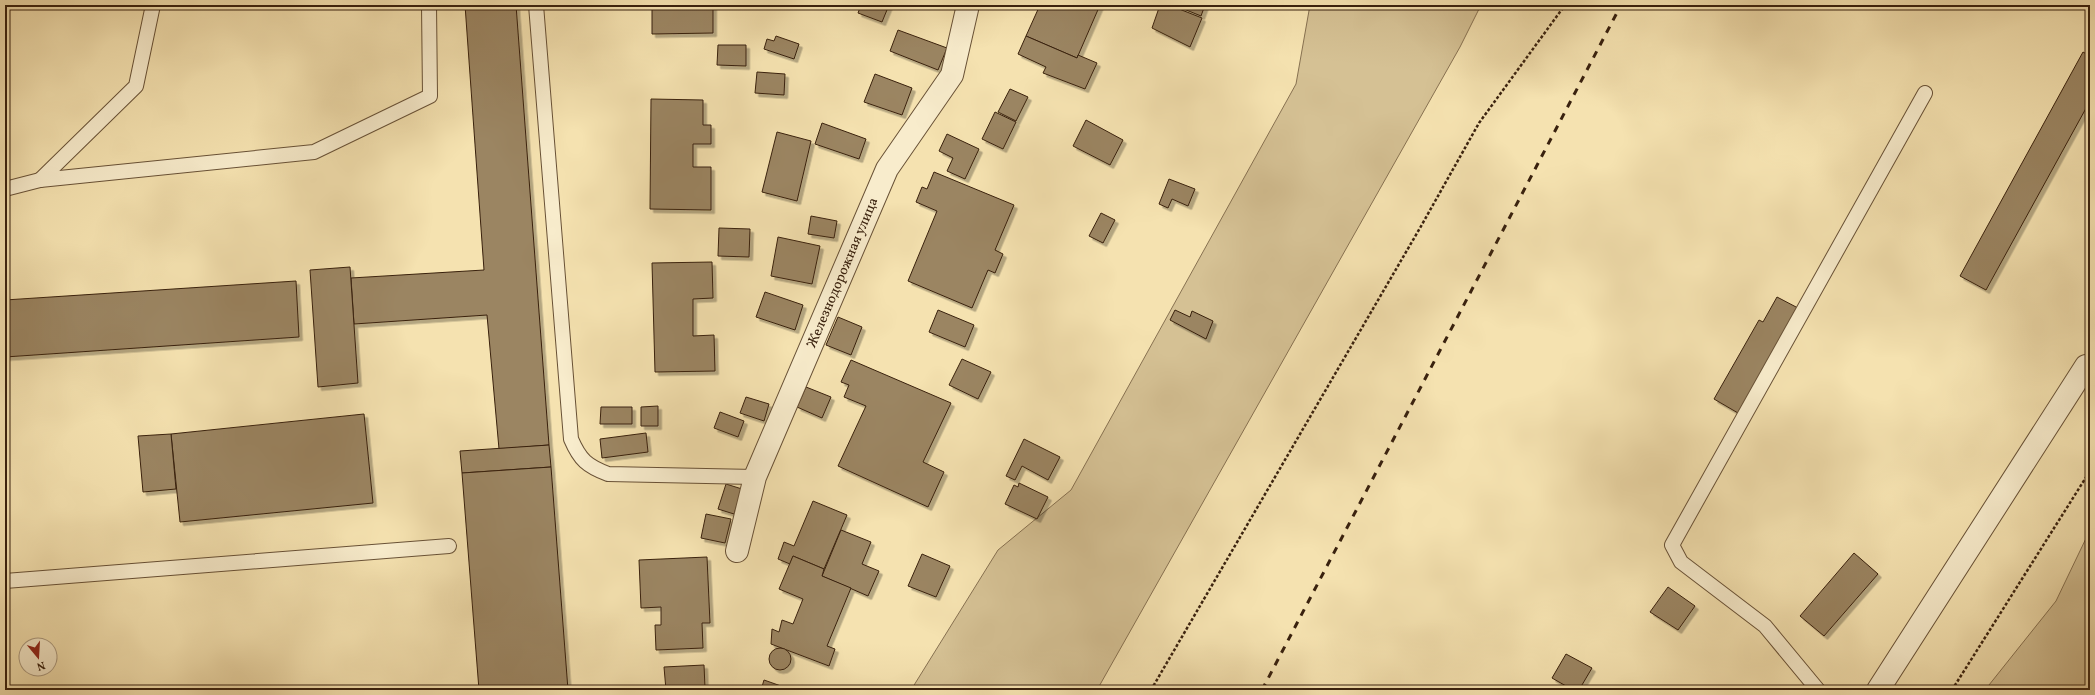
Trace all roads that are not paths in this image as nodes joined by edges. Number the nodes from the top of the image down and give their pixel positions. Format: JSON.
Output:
{"nodes":[{"id":1,"x":153,"y":5,"type":"edge"},
{"id":2,"x":428,"y":5,"type":"edge"},
{"id":3,"x":536,"y":5,"type":"edge"},
{"id":4,"x":968,"y":5,"type":"edge"},
{"id":5,"x":1925,"y":93,"type":"dead end"},
{"id":6,"x":40,"y":180,"type":"junction"},
{"id":7,"x":5,"y":189,"type":"edge"},
{"id":8,"x":2086,"y":366,"type":"dead end"},
{"id":9,"x":755,"y":477,"type":"junction"},
{"id":10,"x":449,"y":546,"type":"dead end"},
{"id":11,"x":737,"y":551,"type":"dead end"},
{"id":12,"x":5,"y":582,"type":"edge"},
{"id":13,"x":1818,"y":690,"type":"edge"},
{"id":14,"x":1878,"y":690,"type":"edge"}],
"edges":[{"from":1,"to":6,"type":"lane"},
{"from":2,"to":6,"type":"lane"},
{"from":3,"to":9,"type":"lane"},
{"from":4,"to":9,"type":"street","name":"Железнодорожная улица"},
{"from":5,"to":13,"type":"lane"},
{"from":6,"to":7,"type":"lane"},
{"from":8,"to":14,"type":"street"},
{"from":9,"to":11,"type":"street","name":"Железнодорожная улица"},
{"from":10,"to":12,"type":"lane"}]}
